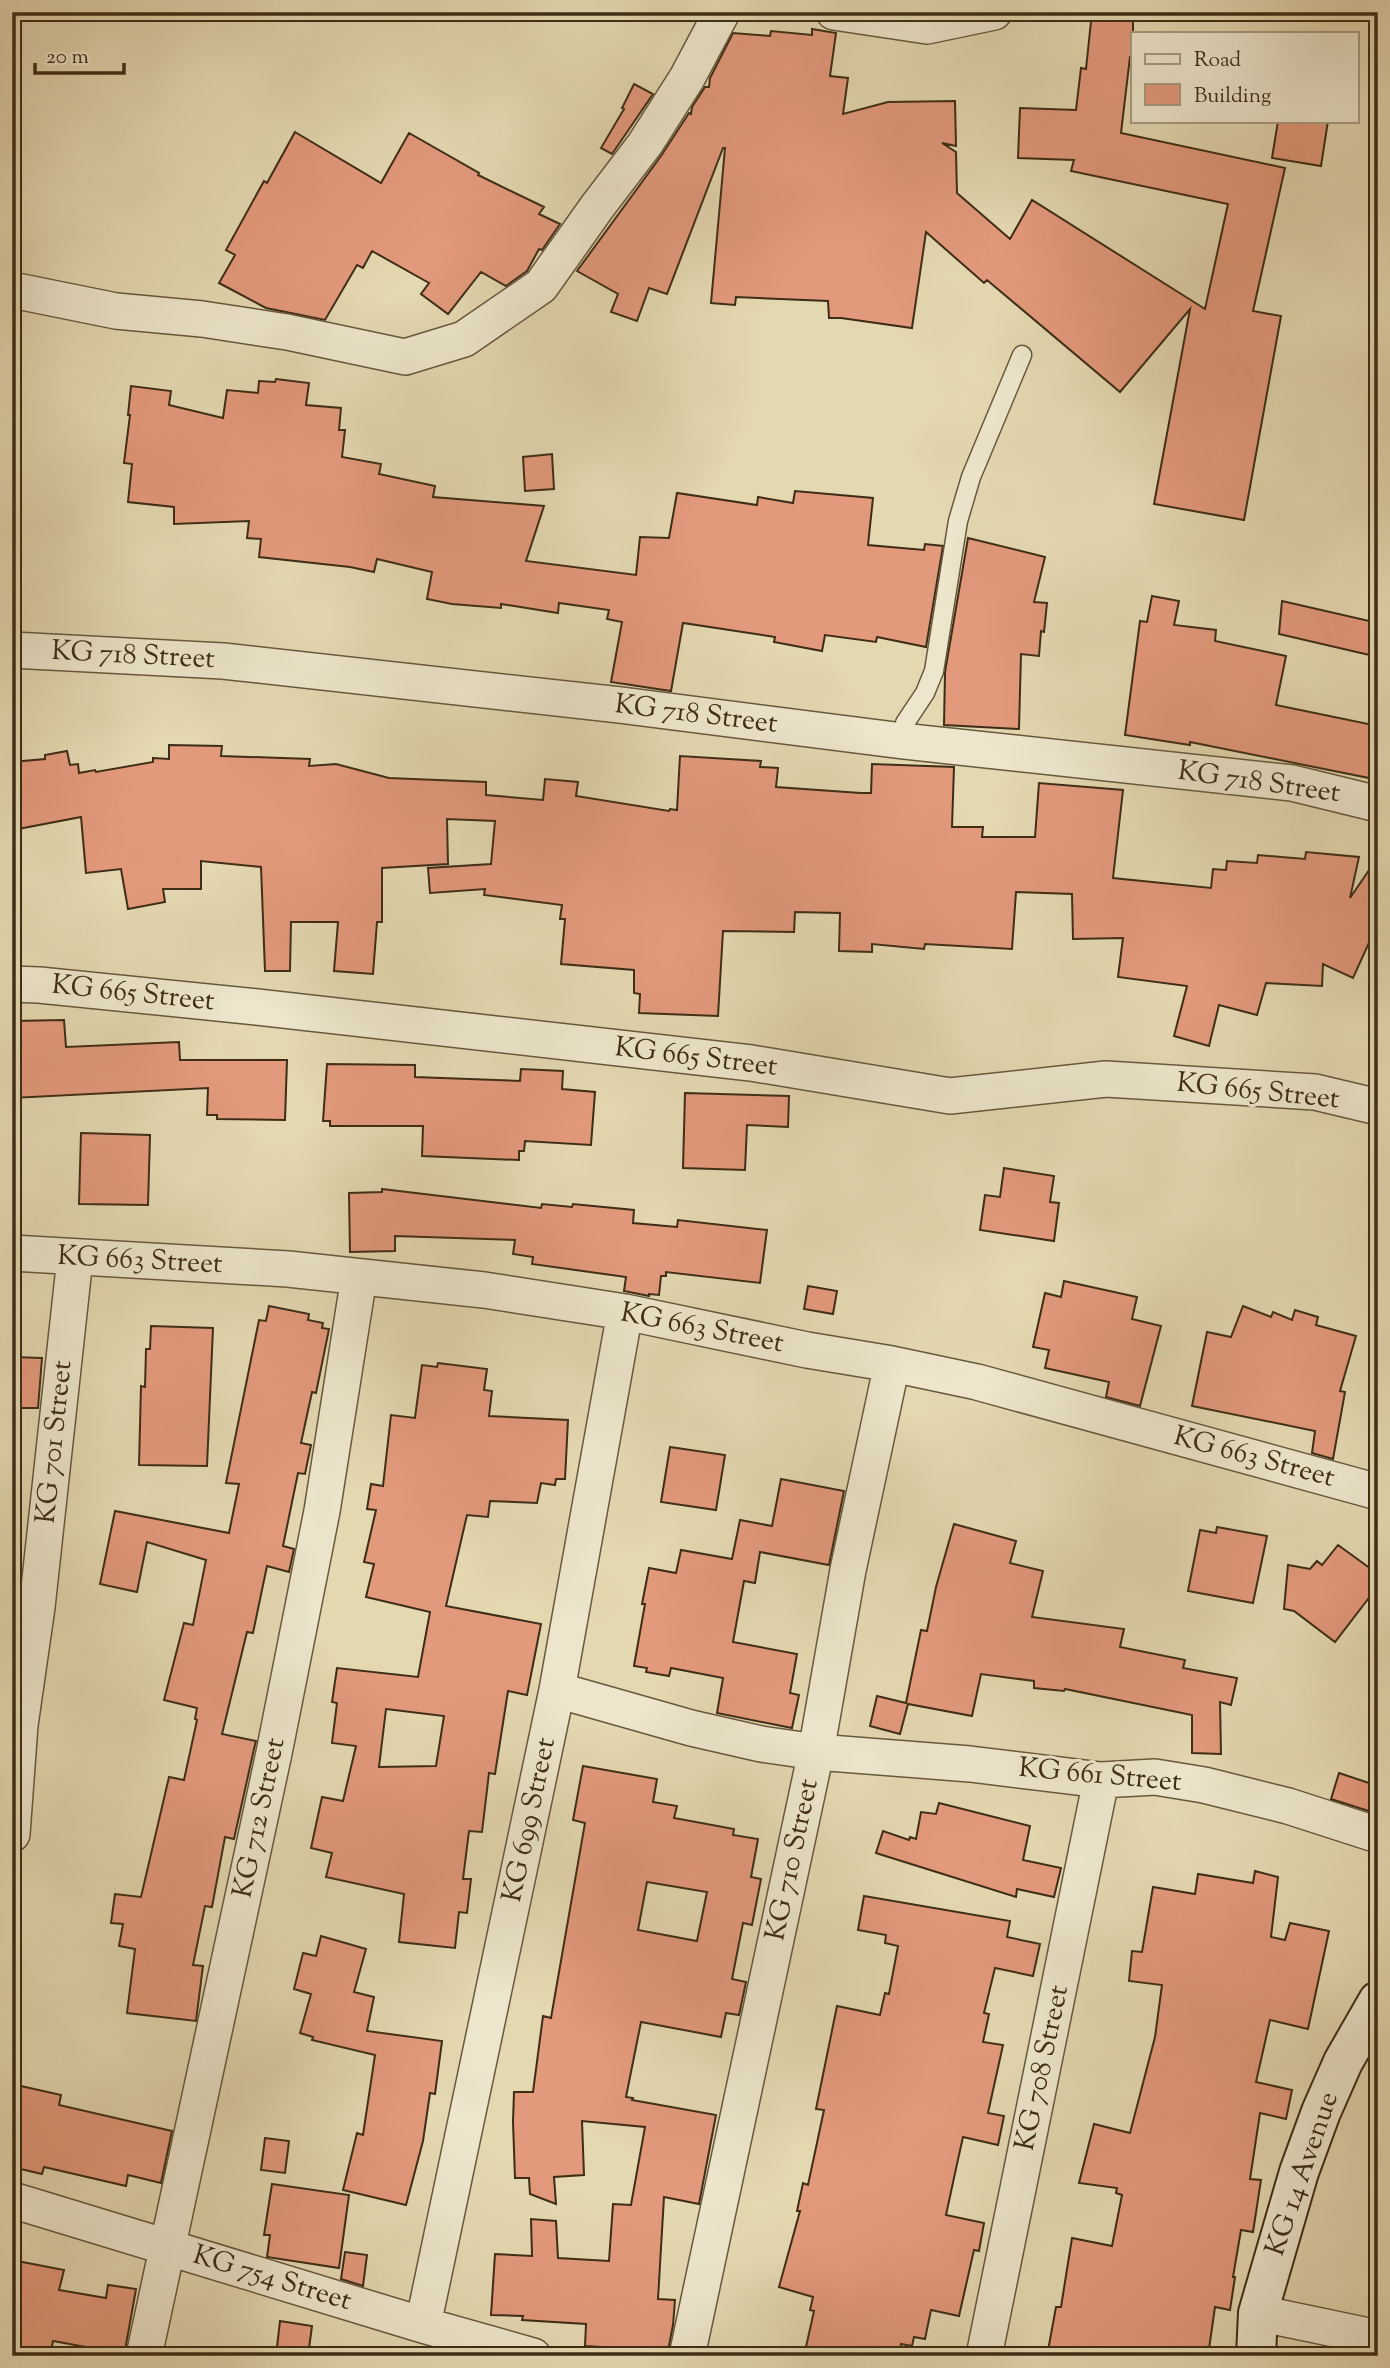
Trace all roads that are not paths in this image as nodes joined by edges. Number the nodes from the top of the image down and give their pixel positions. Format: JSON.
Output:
{"nodes":[{"id":1,"x":722,"y":12,"type":"edge"},
{"id":2,"x":834,"y":12,"type":"edge"},
{"id":3,"x":994,"y":12,"type":"edge"},
{"id":4,"x":12,"y":290,"type":"edge"},
{"id":5,"x":1022,"y":355,"type":"dead end"},
{"id":6,"x":12,"y":650,"type":"edge"},
{"id":7,"x":903,"y":741,"type":"junction"},
{"id":8,"x":1378,"y":804,"type":"edge"},
{"id":9,"x":12,"y":984,"type":"edge"},
{"id":10,"x":1378,"y":1107,"type":"edge"},
{"id":11,"x":12,"y":1253,"type":"edge"},
{"id":12,"x":75,"y":1258,"type":"junction"},
{"id":13,"x":359,"y":1276,"type":"junction"},
{"id":14,"x":625,"y":1312,"type":"junction"},
{"id":15,"x":892,"y":1364,"type":"junction"},
{"id":16,"x":1378,"y":1492,"type":"edge"},
{"id":17,"x":557,"y":1690,"type":"junction"},
{"id":18,"x":817,"y":1752,"type":"junction"},
{"id":19,"x":1101,"y":1780,"type":"junction"},
{"id":20,"x":12,"y":1833,"type":"edge"},
{"id":21,"x":1378,"y":1835,"type":"edge"},
{"id":22,"x":1378,"y":2001,"type":"edge"},
{"id":23,"x":12,"y":2200,"type":"edge"},
{"id":24,"x":168,"y":2247,"type":"junction"},
{"id":25,"x":1258,"y":2313,"type":"junction"},
{"id":26,"x":423,"y":2325,"type":"junction"},
{"id":27,"x":1378,"y":2338,"type":"edge"},
{"id":28,"x":144,"y":2356,"type":"edge"},
{"id":29,"x":533,"y":2356,"type":"edge"},
{"id":30,"x":687,"y":2356,"type":"edge"},
{"id":31,"x":984,"y":2356,"type":"edge"},
{"id":32,"x":1256,"y":2356,"type":"edge"}],
"edges":[{"from":1,"to":4,"type":"street"},
{"from":2,"to":3,"type":"street"},
{"from":5,"to":7,"type":"lane"},
{"from":6,"to":7,"type":"street","name":"KG 718 Street"},
{"from":7,"to":8,"type":"street","name":"KG 718 Street"},
{"from":9,"to":10,"type":"street","name":"KG 665 Street"},
{"from":11,"to":12,"type":"street","name":"KG 663 Street"},
{"from":12,"to":13,"type":"street","name":"KG 663 Street"},
{"from":12,"to":20,"type":"street","name":"KG 701 Street"},
{"from":13,"to":14,"type":"street","name":"KG 663 Street"},
{"from":13,"to":24,"type":"street","name":"KG 712 Street"},
{"from":14,"to":15,"type":"street","name":"KG 663 Street"},
{"from":14,"to":17,"type":"street","name":"KG 699 Street"},
{"from":15,"to":16,"type":"street","name":"KG 663 Street"},
{"from":15,"to":18,"type":"street","name":"KG 710 Street"},
{"from":17,"to":18,"type":"street","name":"KG 661 Street"},
{"from":17,"to":26,"type":"street","name":"KG 699 Street"},
{"from":18,"to":19,"type":"street","name":"KG 661 Street"},
{"from":18,"to":30,"type":"street","name":"KG 710 Street"},
{"from":19,"to":21,"type":"street","name":"KG 661 Street"},
{"from":19,"to":31,"type":"street","name":"KG 708 Street"},
{"from":22,"to":25,"type":"main road","name":"KG 14 Avenue"},
{"from":23,"to":24,"type":"street","name":"KG 754 Street"},
{"from":24,"to":26,"type":"street","name":"KG 754 Street"},
{"from":24,"to":28,"type":"street","name":"KG 712 Street"},
{"from":25,"to":27,"type":"street"},
{"from":25,"to":32,"type":"main road","name":"KG 14 Avenue"},
{"from":26,"to":29,"type":"street","name":"KG 754 Street"}]}
